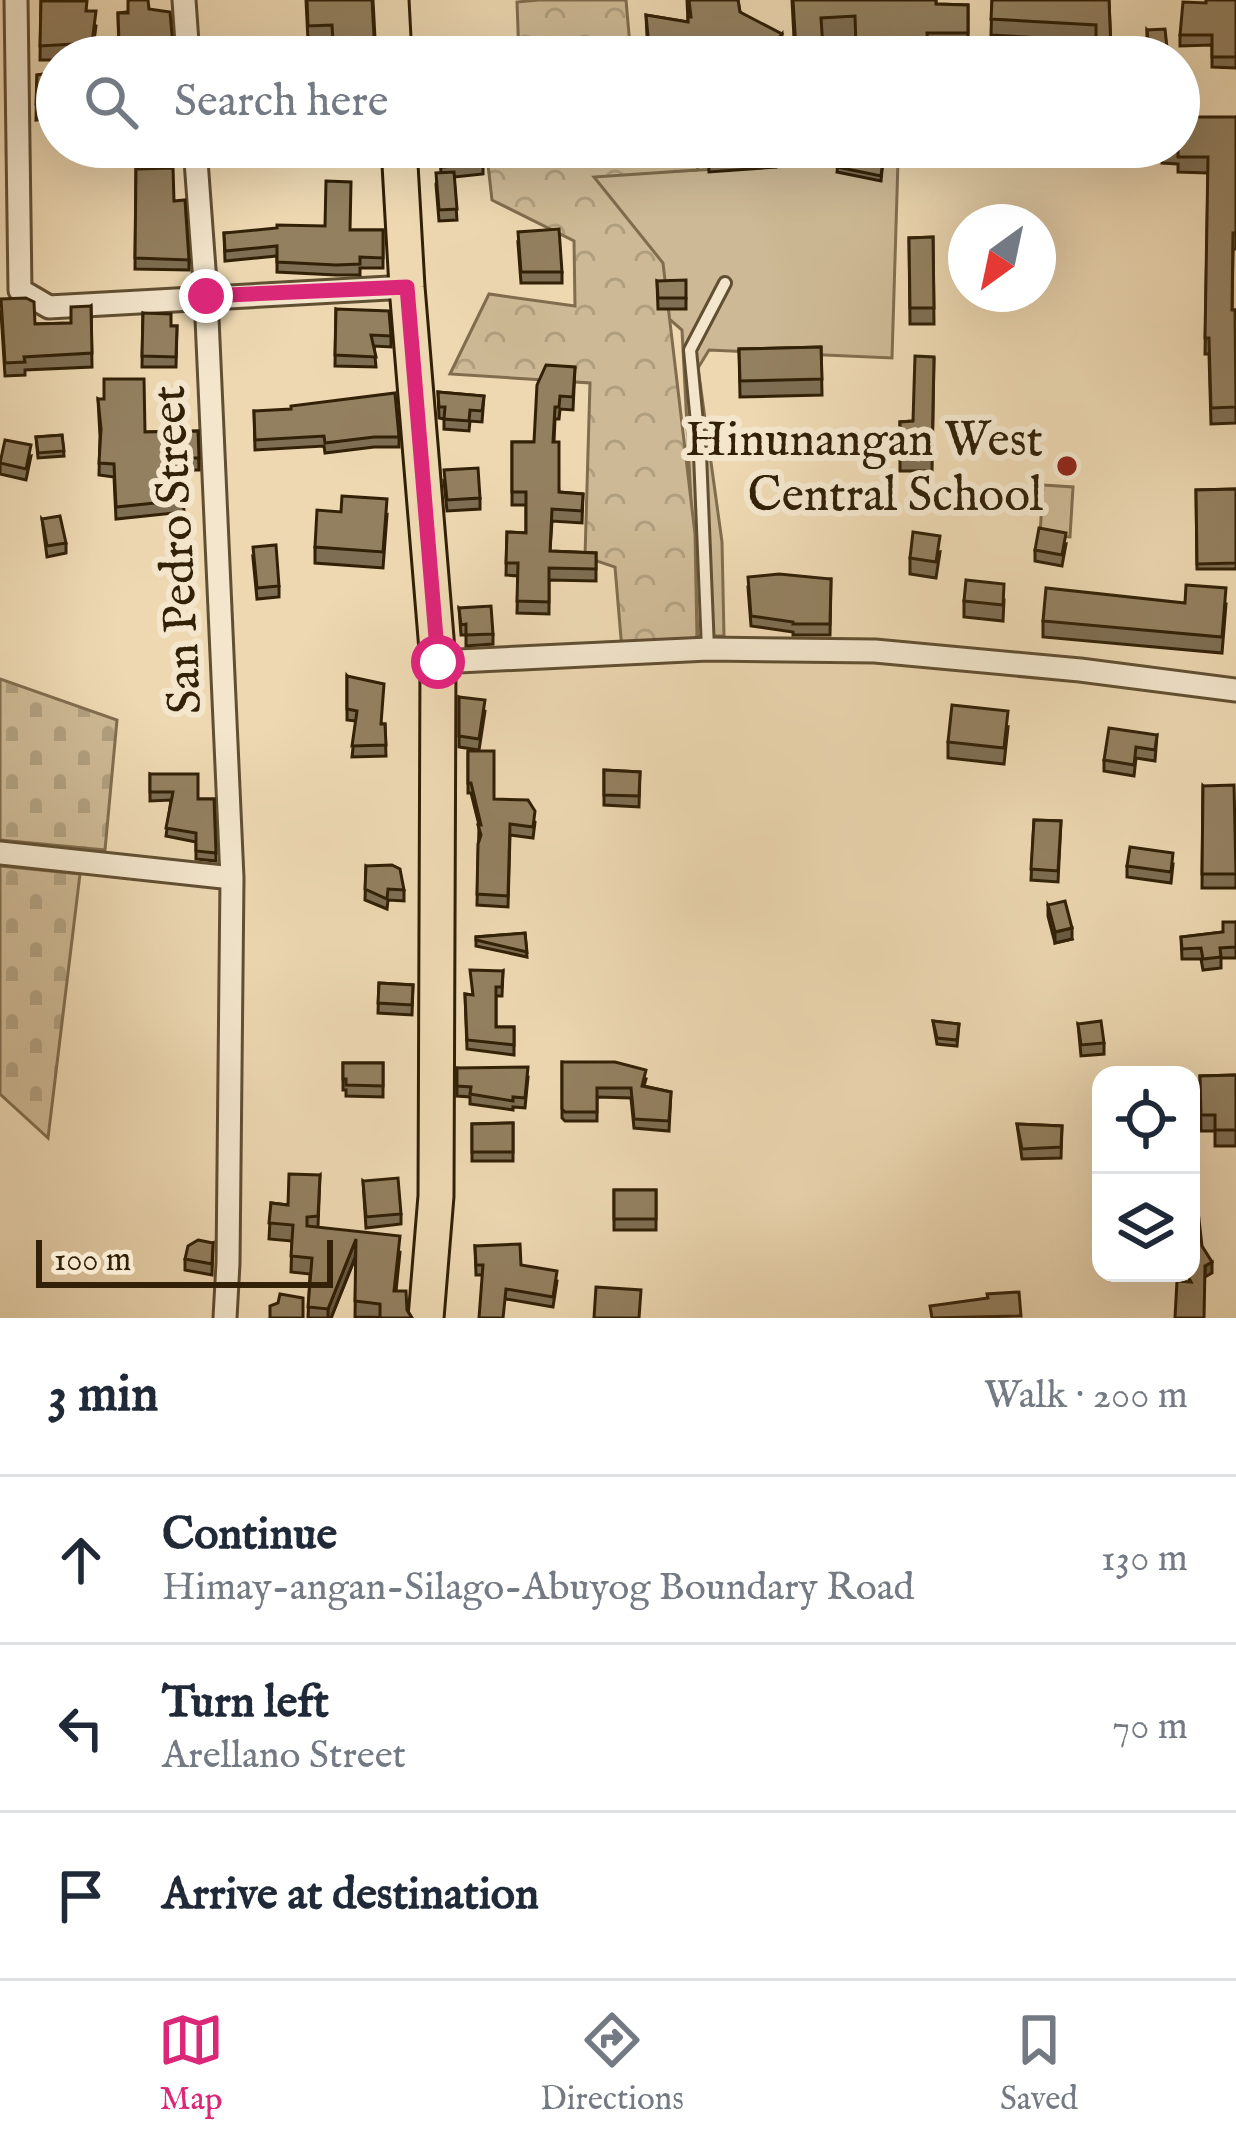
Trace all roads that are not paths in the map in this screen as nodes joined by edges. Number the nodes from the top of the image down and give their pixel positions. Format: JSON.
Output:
{"nodes":[{"id":1,"x":16,"y":0,"type":"edge"},
{"id":2,"x":184,"y":0,"type":"edge"},
{"id":3,"x":391,"y":0,"type":"edge"},
{"id":4,"x":187,"y":36,"type":"edge"},
{"id":5,"x":393,"y":36,"type":"edge"},
{"id":6,"x":197,"y":168,"type":"edge"},
{"id":7,"x":400,"y":168,"type":"edge"},
{"id":8,"x":725,"y":283,"type":"dead end"},
{"id":9,"x":407,"y":287,"type":"junction"},
{"id":10,"x":206,"y":296,"type":"junction"},
{"id":11,"x":708,"y":649,"type":"junction"},
{"id":12,"x":438,"y":662,"type":"junction"},
{"id":13,"x":1236,"y":690,"type":"edge"},
{"id":14,"x":0,"y":853,"type":"edge"},
{"id":15,"x":232,"y":878,"type":"junction"},
{"id":16,"x":225,"y":1318,"type":"edge"},
{"id":17,"x":426,"y":1318,"type":"edge"}],
"edges":[{"from":1,"to":10,"type":"street"},
{"from":2,"to":4,"type":"street"},
{"from":3,"to":5,"type":"main road"},
{"from":6,"to":10,"type":"street","name":"San Pedro Street"},
{"from":7,"to":9,"type":"main road"},
{"from":8,"to":11,"type":"lane"},
{"from":9,"to":10,"type":"street"},
{"from":9,"to":12,"type":"main road"},
{"from":10,"to":15,"type":"street","name":"San Pedro Street"},
{"from":11,"to":12,"type":"street"},
{"from":11,"to":13,"type":"street"},
{"from":12,"to":17,"type":"main road"},
{"from":14,"to":15,"type":"street"},
{"from":15,"to":16,"type":"street","name":"San Pedro Street"}]}
